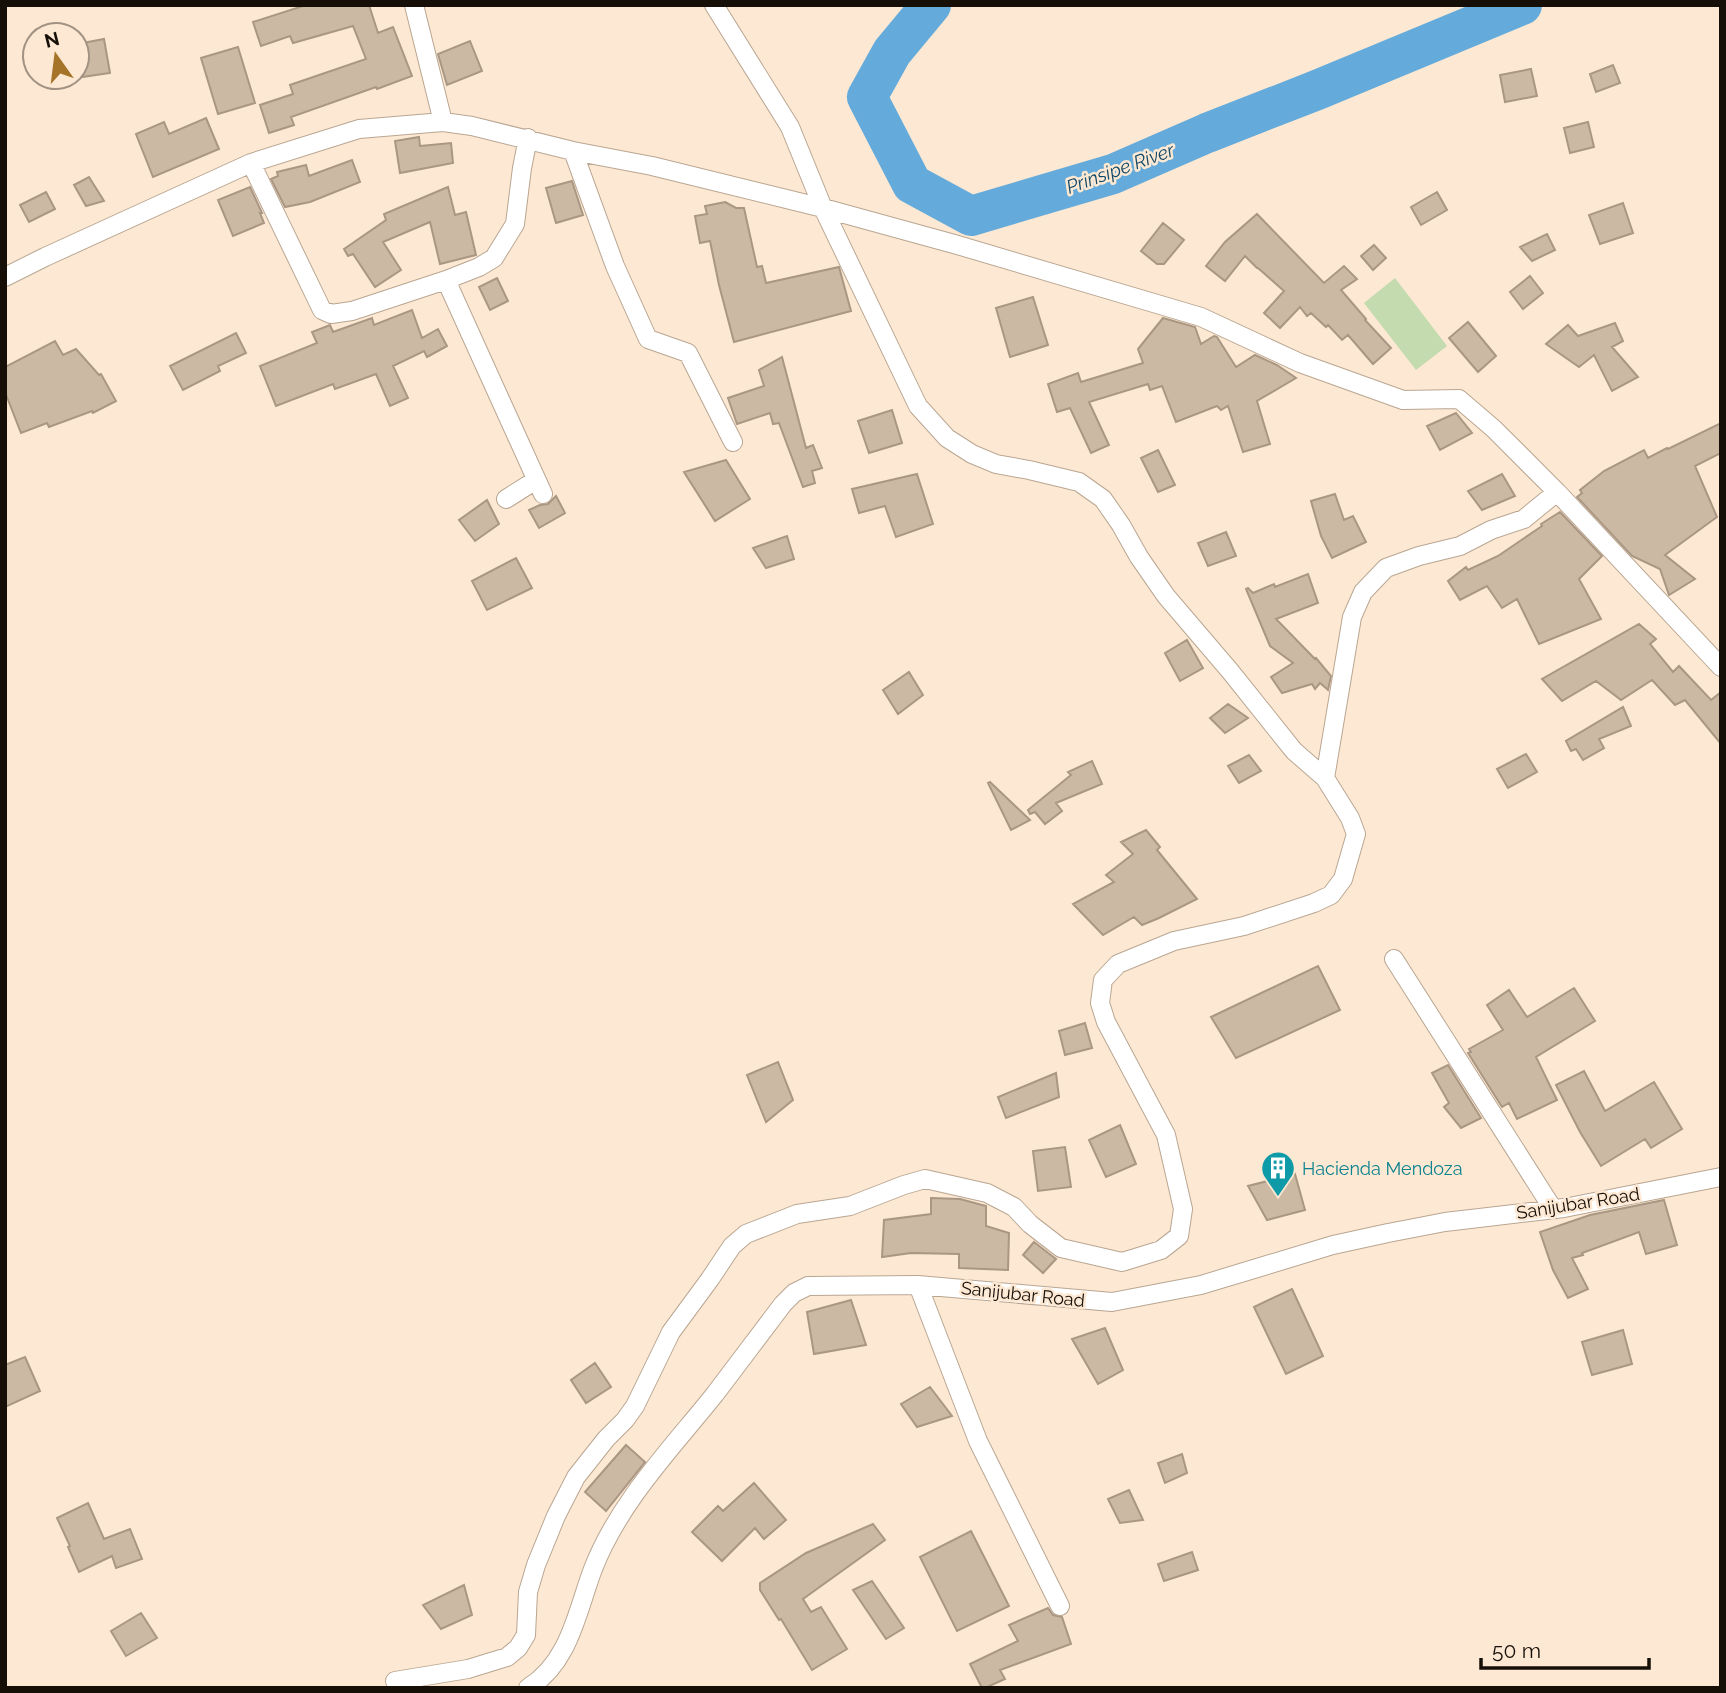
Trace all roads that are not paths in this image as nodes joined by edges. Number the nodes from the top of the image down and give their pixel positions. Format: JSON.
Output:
{"nodes":[{"id":1,"x":414,"y":5,"type":"edge"},
{"id":2,"x":714,"y":5,"type":"edge"},
{"id":3,"x":443,"y":122,"type":"junction"},
{"id":4,"x":528,"y":138,"type":"junction"},
{"id":5,"x":573,"y":151,"type":"junction"},
{"id":6,"x":251,"y":163,"type":"junction"},
{"id":7,"x":823,"y":208,"type":"junction"},
{"id":8,"x":5,"y":277,"type":"edge"},
{"id":9,"x":446,"y":280,"type":"junction"},
{"id":10,"x":733,"y":442,"type":"dead end"},
{"id":11,"x":1557,"y":492,"type":"junction"},
{"id":12,"x":506,"y":499,"type":"dead end"},
{"id":13,"x":1721,"y":667,"type":"edge"},
{"id":14,"x":1325,"y":778,"type":"junction"},
{"id":15,"x":1394,"y":959,"type":"dead end"},
{"id":16,"x":1719,"y":1182,"type":"edge"},
{"id":17,"x":1553,"y":1209,"type":"junction"},
{"id":18,"x":918,"y":1284,"type":"junction"},
{"id":19,"x":1060,"y":1606,"type":"dead end"},
{"id":20,"x":395,"y":1681,"type":"dead end"},
{"id":21,"x":528,"y":1688,"type":"edge"}],
"edges":[{"from":1,"to":3,"type":"street"},
{"from":2,"to":7,"type":"street"},
{"from":3,"to":4,"type":"street"},
{"from":3,"to":6,"type":"street"},
{"from":4,"to":5,"type":"street"},
{"from":4,"to":9,"type":"street"},
{"from":5,"to":7,"type":"street"},
{"from":5,"to":10,"type":"street"},
{"from":6,"to":8,"type":"street"},
{"from":6,"to":9,"type":"street"},
{"from":7,"to":11,"type":"street"},
{"from":7,"to":14,"type":"street"},
{"from":9,"to":12,"type":"street"},
{"from":11,"to":13,"type":"street"},
{"from":11,"to":14,"type":"street"},
{"from":14,"to":20,"type":"street"},
{"from":15,"to":17,"type":"street"},
{"from":16,"to":17,"type":"street","name":"Sanijubar Road"},
{"from":17,"to":18,"type":"street","name":"Sanijubar Road"},
{"from":18,"to":19,"type":"street"},
{"from":18,"to":21,"type":"street","name":"Sanijubar Road"}]}
